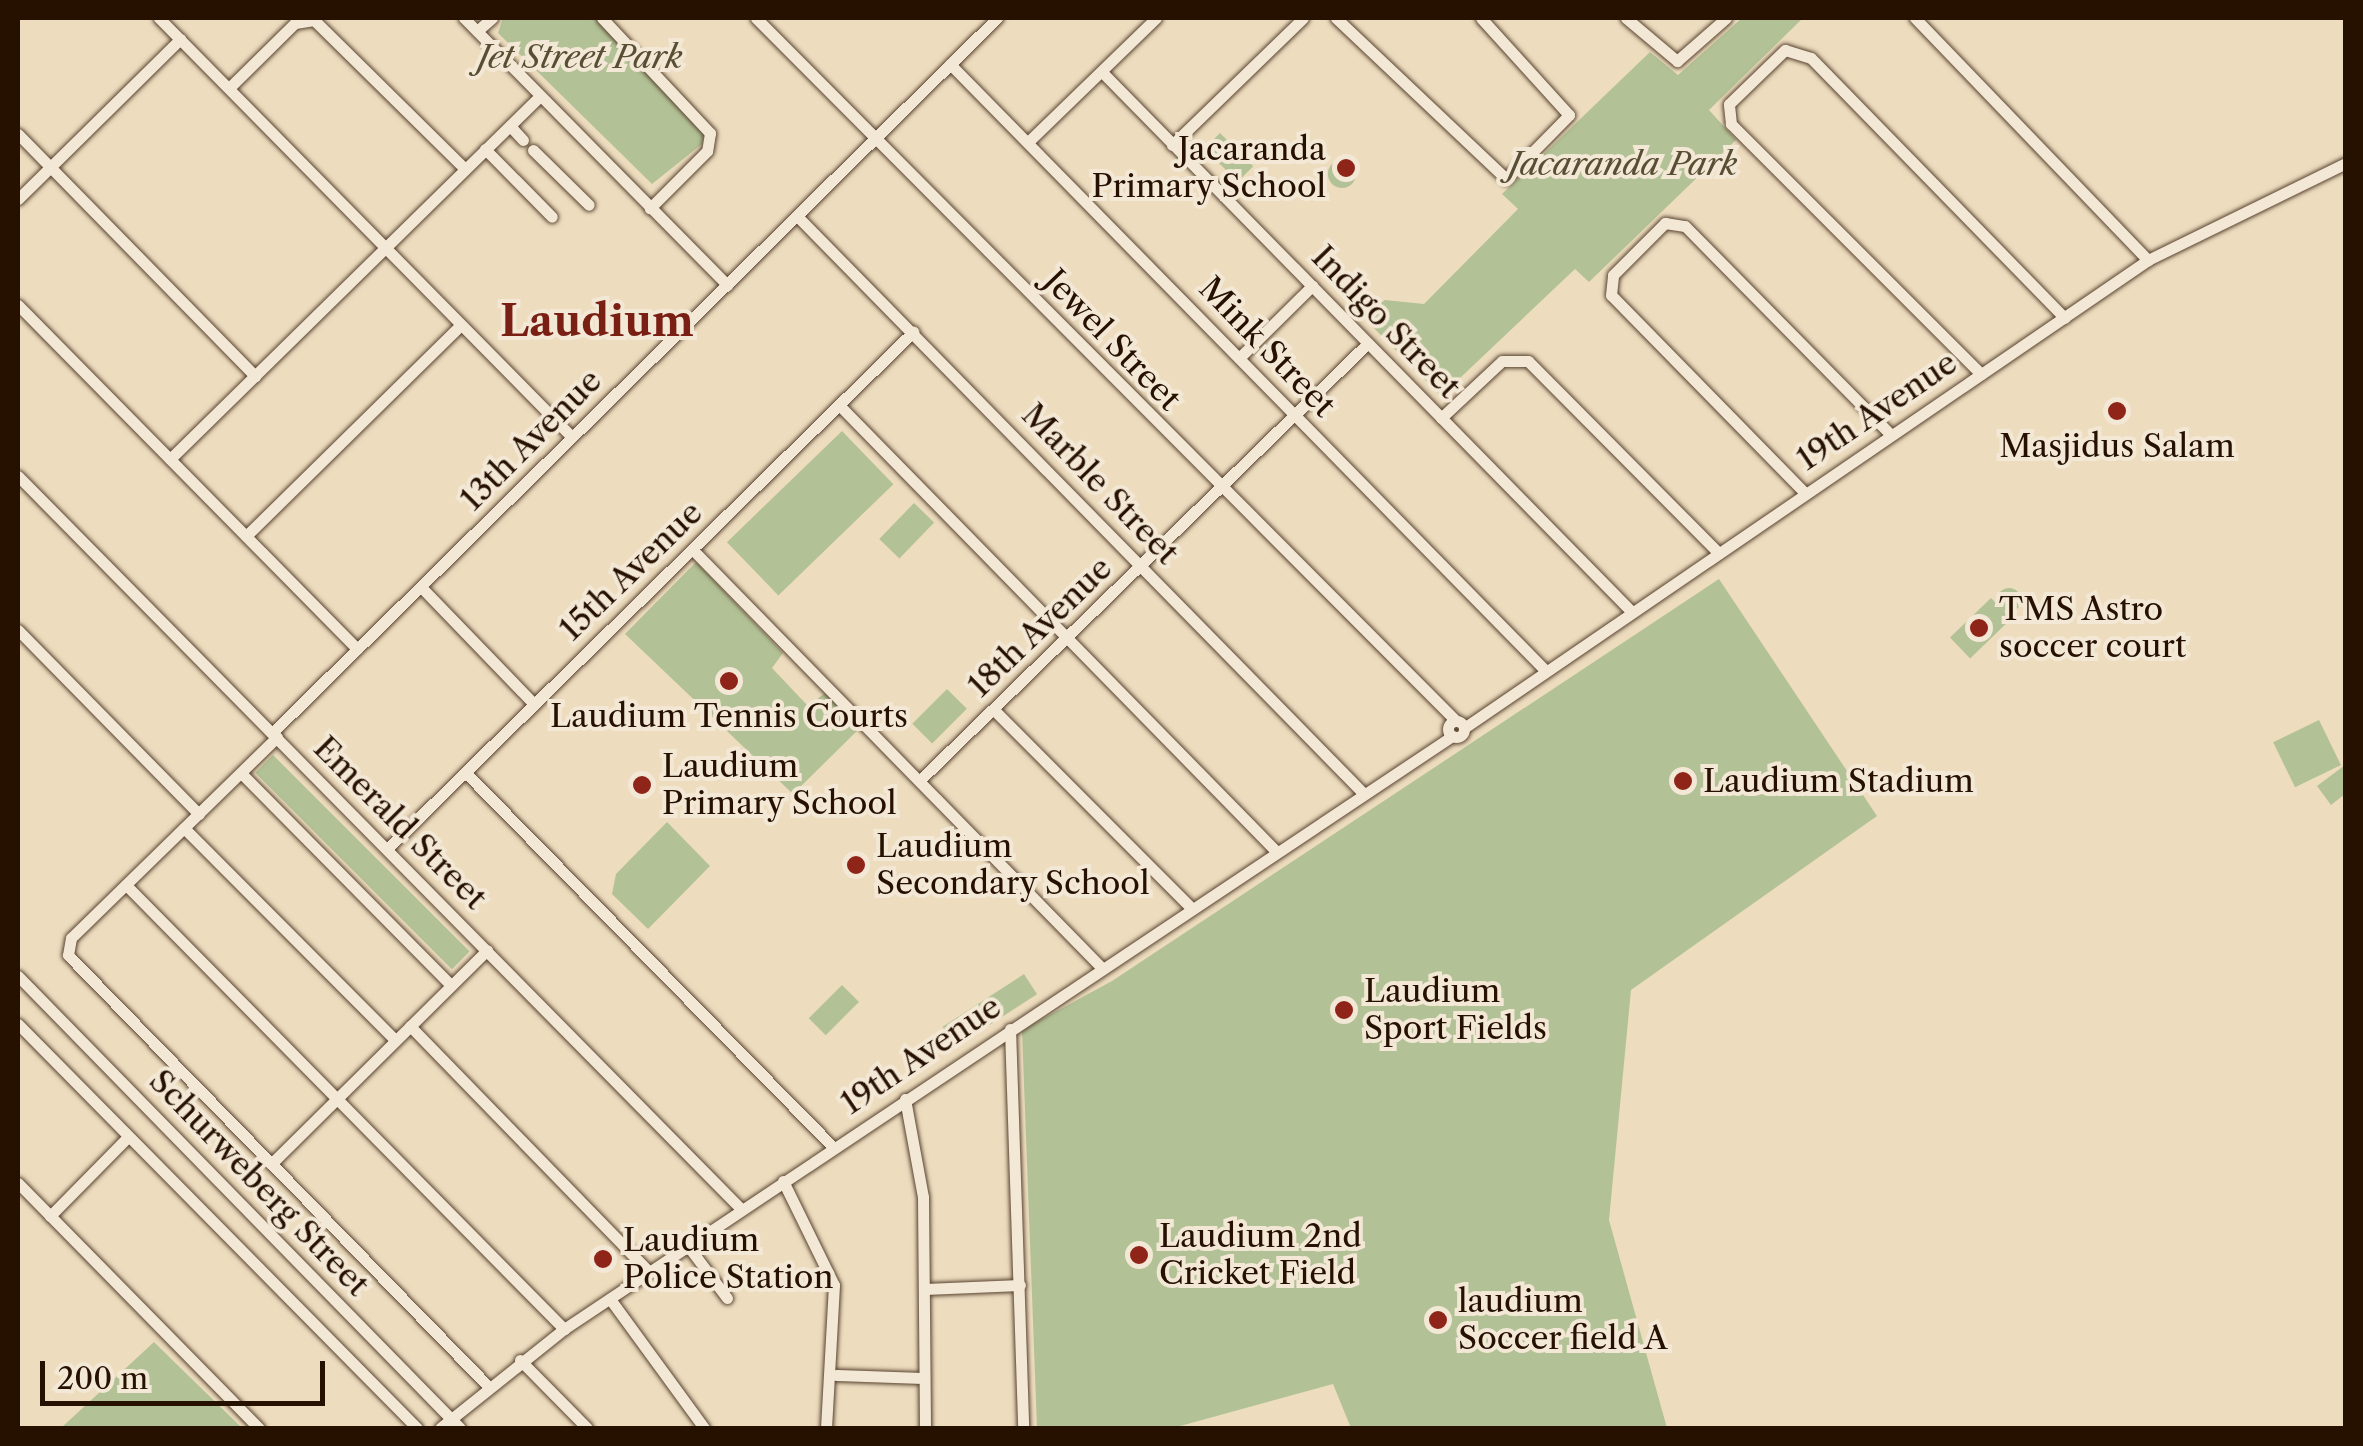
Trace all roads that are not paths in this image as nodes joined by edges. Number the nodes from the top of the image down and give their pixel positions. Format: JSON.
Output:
{"nodes":[{"id":1,"x":159,"y":18,"type":"edge"},
{"id":2,"x":464,"y":18,"type":"edge"},
{"id":3,"x":492,"y":18,"type":"edge"},
{"id":4,"x":602,"y":18,"type":"edge"},
{"id":5,"x":756,"y":18,"type":"edge"},
{"id":6,"x":997,"y":18,"type":"edge"},
{"id":7,"x":1156,"y":18,"type":"edge"},
{"id":8,"x":1303,"y":18,"type":"edge"},
{"id":9,"x":1336,"y":18,"type":"edge"},
{"id":10,"x":1481,"y":18,"type":"edge"},
{"id":11,"x":1626,"y":18,"type":"edge"},
{"id":12,"x":1726,"y":18,"type":"edge"},
{"id":13,"x":1915,"y":18,"type":"edge"},
{"id":14,"x":477,"y":31,"type":"junction"},
{"id":15,"x":180,"y":39,"type":"junction"},
{"id":16,"x":950,"y":64,"type":"junction"},
{"id":17,"x":1102,"y":72,"type":"junction"},
{"id":18,"x":229,"y":88,"type":"junction"},
{"id":19,"x":540,"y":96,"type":"junction"},
{"id":20,"x":510,"y":126,"type":"junction"},
{"id":21,"x":18,"y":134,"type":"edge"},
{"id":22,"x":876,"y":139,"type":"junction"},
{"id":23,"x":523,"y":140,"type":"dead end"},
{"id":24,"x":1028,"y":142,"type":"junction"},
{"id":25,"x":1172,"y":145,"type":"junction"},
{"id":26,"x":486,"y":149,"type":"junction"},
{"id":27,"x":534,"y":150,"type":"dead end"},
{"id":28,"x":2346,"y":162,"type":"edge"},
{"id":29,"x":50,"y":166,"type":"junction"},
{"id":30,"x":465,"y":168,"type":"junction"},
{"id":31,"x":18,"y":199,"type":"edge"},
{"id":32,"x":589,"y":206,"type":"dead end"},
{"id":33,"x":650,"y":208,"type":"junction"},
{"id":34,"x":797,"y":216,"type":"junction"},
{"id":35,"x":552,"y":217,"type":"dead end"},
{"id":36,"x":385,"y":247,"type":"junction"},
{"id":37,"x":2148,"y":260,"type":"junction"},
{"id":38,"x":727,"y":285,"type":"junction"},
{"id":39,"x":1312,"y":286,"type":"junction"},
{"id":40,"x":18,"y":305,"type":"edge"},
{"id":41,"x":2065,"y":318,"type":"junction"},
{"id":42,"x":461,"y":325,"type":"junction"},
{"id":43,"x":912,"y":332,"type":"junction"},
{"id":44,"x":1368,"y":343,"type":"junction"},
{"id":45,"x":1239,"y":358,"type":"junction"},
{"id":46,"x":256,"y":376,"type":"junction"},
{"id":47,"x":1978,"y":376,"type":"junction"},
{"id":48,"x":839,"y":405,"type":"junction"},
{"id":49,"x":1294,"y":414,"type":"junction"},
{"id":50,"x":1441,"y":418,"type":"junction"},
{"id":51,"x":1891,"y":435,"type":"junction"},
{"id":52,"x":571,"y":436,"type":"junction"},
{"id":53,"x":170,"y":459,"type":"junction"},
{"id":54,"x":18,"y":476,"type":"edge"},
{"id":55,"x":1219,"y":488,"type":"junction"},
{"id":56,"x":1805,"y":493,"type":"junction"},
{"id":57,"x":246,"y":536,"type":"junction"},
{"id":58,"x":692,"y":550,"type":"junction"},
{"id":59,"x":1718,"y":552,"type":"junction"},
{"id":60,"x":1142,"y":566,"type":"junction"},
{"id":61,"x":422,"y":588,"type":"junction"},
{"id":62,"x":1631,"y":611,"type":"junction"},
{"id":63,"x":18,"y":630,"type":"edge"},
{"id":64,"x":1068,"y":638,"type":"junction"},
{"id":65,"x":357,"y":650,"type":"junction"},
{"id":66,"x":1544,"y":669,"type":"junction"},
{"id":67,"x":534,"y":704,"type":"junction"},
{"id":68,"x":995,"y":710,"type":"junction"},
{"id":69,"x":1454,"y":726,"type":"junction"},
{"id":70,"x":275,"y":735,"type":"junction"},
{"id":71,"x":240,"y":773,"type":"junction"},
{"id":72,"x":466,"y":773,"type":"junction"},
{"id":73,"x":919,"y":781,"type":"junction"},
{"id":74,"x":1362,"y":792,"type":"junction"},
{"id":75,"x":199,"y":814,"type":"junction"},
{"id":76,"x":184,"y":828,"type":"junction"},
{"id":77,"x":387,"y":848,"type":"junction"},
{"id":78,"x":1275,"y":850,"type":"junction"},
{"id":79,"x":126,"y":885,"type":"junction"},
{"id":80,"x":1190,"y":907,"type":"junction"},
{"id":81,"x":487,"y":950,"type":"junction"},
{"id":82,"x":1100,"y":967,"type":"junction"},
{"id":83,"x":18,"y":976,"type":"edge"},
{"id":84,"x":450,"y":985,"type":"junction"},
{"id":85,"x":18,"y":1024,"type":"edge"},
{"id":86,"x":410,"y":1026,"type":"junction"},
{"id":87,"x":1010,"y":1029,"type":"junction"},
{"id":88,"x":395,"y":1040,"type":"junction"},
{"id":89,"x":905,"y":1099,"type":"junction"},
{"id":90,"x":337,"y":1100,"type":"junction"},
{"id":91,"x":128,"y":1136,"type":"junction"},
{"id":92,"x":833,"y":1147,"type":"junction"},
{"id":93,"x":271,"y":1164,"type":"junction"},
{"id":94,"x":783,"y":1181,"type":"junction"},
{"id":95,"x":18,"y":1183,"type":"edge"},
{"id":96,"x":741,"y":1210,"type":"junction"},
{"id":97,"x":50,"y":1216,"type":"junction"},
{"id":98,"x":688,"y":1246,"type":"junction"},
{"id":99,"x":650,"y":1273,"type":"junction"},
{"id":100,"x":1020,"y":1285,"type":"junction"},
{"id":101,"x":925,"y":1289,"type":"junction"},
{"id":102,"x":727,"y":1298,"type":"dead end"},
{"id":103,"x":610,"y":1299,"type":"junction"},
{"id":104,"x":564,"y":1330,"type":"junction"},
{"id":105,"x":520,"y":1360,"type":"junction"},
{"id":106,"x":836,"y":1375,"type":"junction"},
{"id":107,"x":924,"y":1378,"type":"junction"},
{"id":108,"x":486,"y":1384,"type":"junction"},
{"id":109,"x":450,"y":1418,"type":"junction"},
{"id":110,"x":258,"y":1428,"type":"edge"},
{"id":111,"x":417,"y":1428,"type":"edge"},
{"id":112,"x":440,"y":1428,"type":"edge"},
{"id":113,"x":460,"y":1428,"type":"edge"},
{"id":114,"x":587,"y":1428,"type":"edge"},
{"id":115,"x":704,"y":1428,"type":"edge"},
{"id":116,"x":826,"y":1428,"type":"edge"},
{"id":117,"x":925,"y":1428,"type":"edge"},
{"id":118,"x":1024,"y":1428,"type":"edge"}],
"edges":[{"from":1,"to":15,"type":"street"},
{"from":2,"to":14,"type":"street"},
{"from":3,"to":14,"type":"street"},
{"from":4,"to":33,"type":"street"},
{"from":5,"to":22,"type":"street","name":"Jewel Street"},
{"from":6,"to":16,"type":"street","name":"13th Avenue"},
{"from":7,"to":17,"type":"street"},
{"from":8,"to":25,"type":"street"},
{"from":9,"to":10,"type":"street"},
{"from":11,"to":12,"type":"street"},
{"from":13,"to":37,"type":"street"},
{"from":14,"to":19,"type":"street"},
{"from":15,"to":18,"type":"street"},
{"from":15,"to":29,"type":"street"},
{"from":16,"to":22,"type":"street","name":"13th Avenue"},
{"from":16,"to":24,"type":"street","name":"Mink Street"},
{"from":17,"to":24,"type":"street"},
{"from":17,"to":25,"type":"street","name":"Indigo Street"},
{"from":18,"to":30,"type":"street"},
{"from":18,"to":36,"type":"street"},
{"from":19,"to":20,"type":"street"},
{"from":19,"to":33,"type":"street"},
{"from":20,"to":23,"type":"street"},
{"from":20,"to":26,"type":"street"},
{"from":21,"to":29,"type":"street"},
{"from":22,"to":34,"type":"street","name":"13th Avenue"},
{"from":22,"to":55,"type":"street","name":"Jewel Street"},
{"from":24,"to":45,"type":"street","name":"Mink Street"},
{"from":25,"to":39,"type":"street","name":"Indigo Street"},
{"from":26,"to":30,"type":"street"},
{"from":26,"to":35,"type":"street"},
{"from":27,"to":32,"type":"street"},
{"from":28,"to":37,"type":"street","name":"19th Avenue"},
{"from":29,"to":31,"type":"street"},
{"from":29,"to":46,"type":"street"},
{"from":30,"to":36,"type":"street"},
{"from":33,"to":38,"type":"street"},
{"from":34,"to":38,"type":"street","name":"13th Avenue"},
{"from":34,"to":43,"type":"street","name":"Marble Street"},
{"from":36,"to":42,"type":"street"},
{"from":36,"to":46,"type":"street"},
{"from":37,"to":41,"type":"street","name":"19th Avenue"},
{"from":38,"to":52,"type":"street","name":"13th Avenue"},
{"from":39,"to":44,"type":"street","name":"Indigo Street"},
{"from":39,"to":45,"type":"street"},
{"from":40,"to":53,"type":"street"},
{"from":41,"to":47,"type":"street","name":"19th Avenue"},
{"from":41,"to":47,"type":"street"},
{"from":42,"to":52,"type":"street"},
{"from":42,"to":57,"type":"street"},
{"from":43,"to":48,"type":"street","name":"15th Avenue"},
{"from":43,"to":60,"type":"street","name":"Marble Street"},
{"from":44,"to":49,"type":"street","name":"18th Avenue"},
{"from":44,"to":50,"type":"street","name":"Indigo Street"},
{"from":45,"to":49,"type":"street","name":"Mink Street"},
{"from":46,"to":53,"type":"street"},
{"from":47,"to":51,"type":"street","name":"19th Avenue"},
{"from":48,"to":58,"type":"street","name":"15th Avenue"},
{"from":48,"to":64,"type":"street"},
{"from":49,"to":55,"type":"street","name":"18th Avenue"},
{"from":49,"to":66,"type":"street","name":"Mink Street"},
{"from":50,"to":59,"type":"street"},
{"from":50,"to":62,"type":"street","name":"Indigo Street"},
{"from":51,"to":56,"type":"street","name":"19th Avenue"},
{"from":51,"to":56,"type":"street"},
{"from":52,"to":61,"type":"street","name":"13th Avenue"},
{"from":53,"to":57,"type":"street"},
{"from":54,"to":70,"type":"street","name":"Emerald Street"},
{"from":55,"to":60,"type":"street","name":"18th Avenue"},
{"from":55,"to":69,"type":"street","name":"Jewel Street"},
{"from":56,"to":59,"type":"street","name":"19th Avenue"},
{"from":57,"to":65,"type":"street"},
{"from":58,"to":67,"type":"street","name":"15th Avenue"},
{"from":58,"to":73,"type":"street"},
{"from":59,"to":62,"type":"street","name":"19th Avenue"},
{"from":60,"to":64,"type":"street","name":"18th Avenue"},
{"from":60,"to":74,"type":"street","name":"Marble Street"},
{"from":61,"to":65,"type":"street","name":"13th Avenue"},
{"from":61,"to":67,"type":"street"},
{"from":62,"to":66,"type":"street","name":"19th Avenue"},
{"from":63,"to":75,"type":"street"},
{"from":64,"to":68,"type":"street","name":"18th Avenue"},
{"from":64,"to":78,"type":"street"},
{"from":65,"to":70,"type":"street","name":"13th Avenue"},
{"from":66,"to":69,"type":"street","name":"19th Avenue"},
{"from":67,"to":72,"type":"street","name":"15th Avenue"},
{"from":68,"to":73,"type":"street","name":"18th Avenue"},
{"from":68,"to":80,"type":"street"},
{"from":69,"to":74,"type":"street","name":"19th Avenue"},
{"from":70,"to":71,"type":"street","name":"13th Avenue"},
{"from":70,"to":77,"type":"street","name":"Emerald Street"},
{"from":71,"to":75,"type":"street","name":"13th Avenue"},
{"from":71,"to":84,"type":"street"},
{"from":72,"to":77,"type":"street","name":"15th Avenue"},
{"from":72,"to":92,"type":"street"},
{"from":73,"to":82,"type":"street"},
{"from":74,"to":78,"type":"street","name":"19th Avenue"},
{"from":75,"to":76,"type":"street","name":"13th Avenue"},
{"from":76,"to":79,"type":"street","name":"13th Avenue"},
{"from":76,"to":88,"type":"street"},
{"from":77,"to":81,"type":"street","name":"Emerald Street"},
{"from":78,"to":80,"type":"street","name":"19th Avenue"},
{"from":79,"to":90,"type":"street"},
{"from":79,"to":93,"type":"street","name":"13th Avenue"},
{"from":80,"to":82,"type":"street","name":"19th Avenue"},
{"from":81,"to":84,"type":"street"},
{"from":81,"to":96,"type":"street","name":"Emerald Street"},
{"from":82,"to":87,"type":"street","name":"19th Avenue"},
{"from":83,"to":109,"type":"street","name":"Schurweberg Street"},
{"from":84,"to":86,"type":"street"},
{"from":85,"to":91,"type":"street"},
{"from":86,"to":88,"type":"street"},
{"from":86,"to":99,"type":"street"},
{"from":87,"to":89,"type":"street","name":"19th Avenue"},
{"from":87,"to":100,"type":"street"},
{"from":88,"to":90,"type":"street"},
{"from":89,"to":92,"type":"street","name":"19th Avenue"},
{"from":89,"to":101,"type":"street"},
{"from":90,"to":93,"type":"street"},
{"from":90,"to":104,"type":"street"},
{"from":91,"to":97,"type":"street"},
{"from":91,"to":111,"type":"street"},
{"from":92,"to":94,"type":"street","name":"19th Avenue"},
{"from":93,"to":108,"type":"street"},
{"from":94,"to":96,"type":"street","name":"19th Avenue"},
{"from":94,"to":106,"type":"street"},
{"from":95,"to":97,"type":"street"},
{"from":96,"to":98,"type":"street","name":"19th Avenue"},
{"from":97,"to":110,"type":"street"},
{"from":98,"to":99,"type":"street","name":"19th Avenue"},
{"from":98,"to":102,"type":"street"},
{"from":99,"to":103,"type":"street","name":"19th Avenue"},
{"from":100,"to":101,"type":"street"},
{"from":100,"to":118,"type":"street"},
{"from":101,"to":107,"type":"street"},
{"from":103,"to":104,"type":"street","name":"19th Avenue"},
{"from":103,"to":115,"type":"street"},
{"from":104,"to":105,"type":"street","name":"19th Avenue"},
{"from":105,"to":108,"type":"street","name":"19th Avenue"},
{"from":105,"to":114,"type":"street"},
{"from":106,"to":107,"type":"street"},
{"from":106,"to":116,"type":"street"},
{"from":107,"to":117,"type":"street"},
{"from":108,"to":109,"type":"street","name":"19th Avenue"},
{"from":109,"to":112,"type":"street","name":"19th Avenue"},
{"from":109,"to":113,"type":"street","name":"Schurweberg Street"}]}
